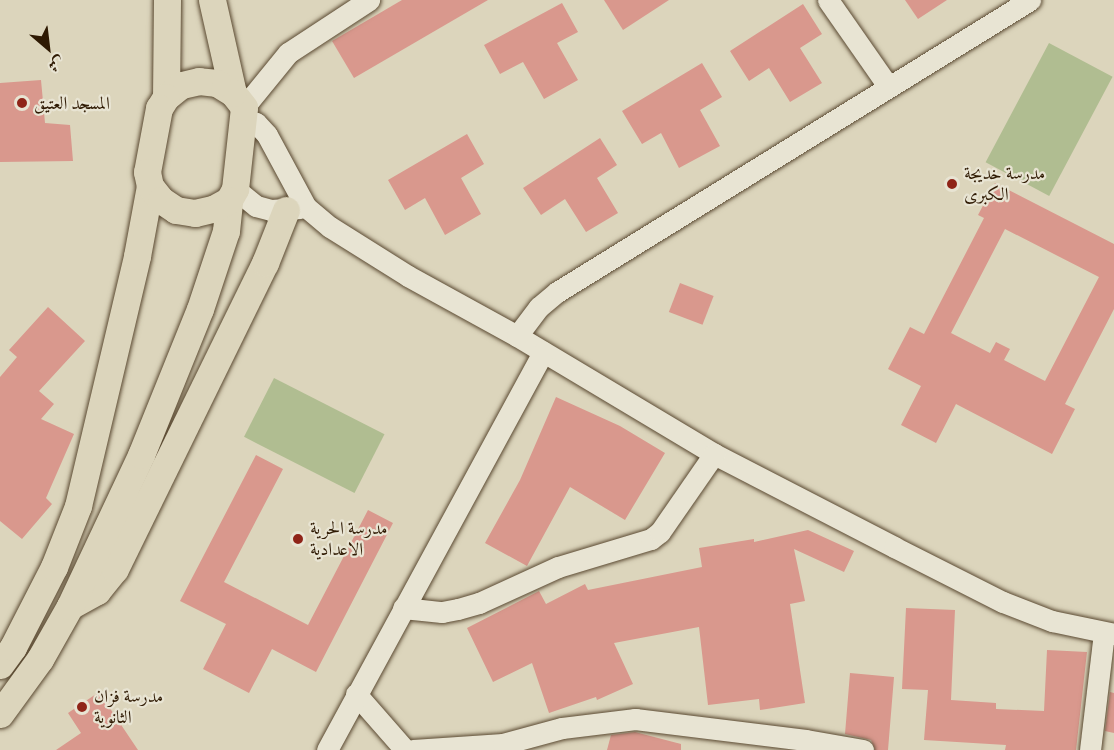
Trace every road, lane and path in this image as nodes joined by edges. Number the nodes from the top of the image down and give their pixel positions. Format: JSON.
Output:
{"nodes":[{"id":1,"x":168,"y":0,"type":"edge"},
{"id":2,"x":212,"y":0,"type":"edge"},
{"id":3,"x":369,"y":0,"type":"edge"},
{"id":4,"x":828,"y":0,"type":"edge"},
{"id":5,"x":1030,"y":0,"type":"edge"},
{"id":6,"x":888,"y":86,"type":"junction"},
{"id":7,"x":166,"y":97,"type":"junction"},
{"id":8,"x":240,"y":106,"type":"junction"},
{"id":9,"x":150,"y":186,"type":"junction"},
{"id":10,"x":232,"y":195,"type":"junction"},
{"id":11,"x":296,"y":209,"type":"junction"},
{"id":12,"x":517,"y":336,"type":"junction"},
{"id":13,"x":543,"y":352,"type":"junction"},
{"id":14,"x":714,"y":454,"type":"junction"},
{"id":15,"x":70,"y":606,"type":"junction"},
{"id":16,"x":403,"y":608,"type":"junction"},
{"id":17,"x":1109,"y":634,"type":"edge"},
{"id":18,"x":0,"y":665,"type":"edge"},
{"id":19,"x":356,"y":694,"type":"junction"},
{"id":20,"x":0,"y":714,"type":"edge"},
{"id":21,"x":508,"y":747,"type":"edge"},
{"id":22,"x":327,"y":750,"type":"edge"},
{"id":23,"x":405,"y":750,"type":"edge"},
{"id":24,"x":413,"y":750,"type":"edge"},
{"id":25,"x":863,"y":750,"type":"edge"},
{"id":26,"x":1090,"y":750,"type":"edge"}],
"edges":[{"from":1,"to":7,"type":"main road"},
{"from":2,"to":8,"type":"main road"},
{"from":3,"to":8,"type":"street"},
{"from":4,"to":6,"type":"street"},
{"from":5,"to":6,"type":"street"},
{"from":6,"to":12,"type":"street"},
{"from":7,"to":8,"type":"main road"},
{"from":7,"to":9,"type":"main road"},
{"from":8,"to":10,"type":"main road"},
{"from":8,"to":11,"type":"street"},
{"from":9,"to":10,"type":"main road"},
{"from":9,"to":18,"type":"main road"},
{"from":10,"to":11,"type":"street"},
{"from":10,"to":15,"type":"main road"},
{"from":11,"to":12,"type":"street"},
{"from":11,"to":15,"type":"main road"},
{"from":12,"to":13,"type":"street"},
{"from":13,"to":14,"type":"street"},
{"from":13,"to":16,"type":"street"},
{"from":14,"to":16,"type":"street"},
{"from":14,"to":17,"type":"street"},
{"from":15,"to":20,"type":"main road"},
{"from":16,"to":19,"type":"street"},
{"from":17,"to":26,"type":"street"},
{"from":19,"to":22,"type":"street"},
{"from":19,"to":23,"type":"street"},
{"from":21,"to":24,"type":"street"},
{"from":21,"to":25,"type":"street"}]}
